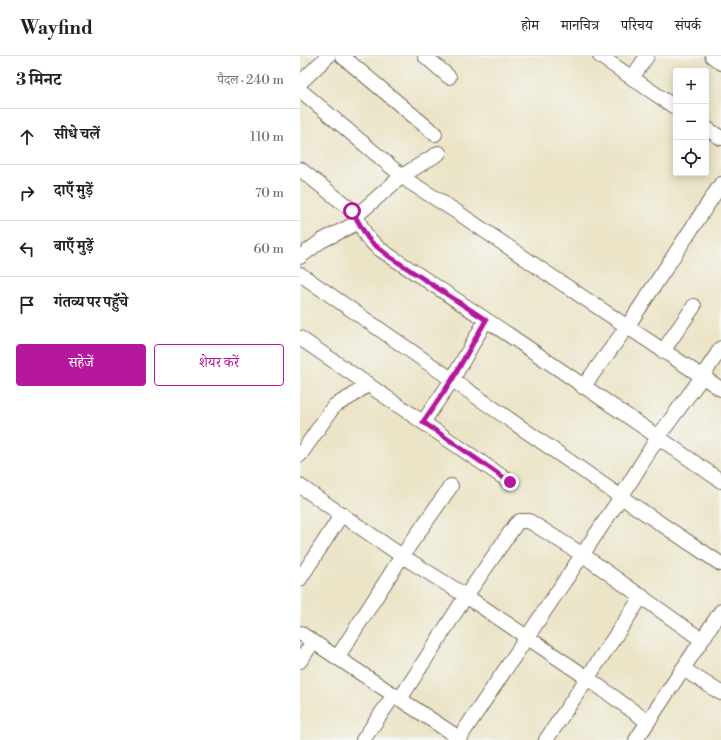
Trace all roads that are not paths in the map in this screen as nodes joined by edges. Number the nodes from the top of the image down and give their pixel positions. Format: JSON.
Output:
{"nodes":[{"id":1,"x":328,"y":56,"type":"edge"},
{"id":2,"x":342,"y":56,"type":"edge"},
{"id":3,"x":425,"y":56,"type":"edge"},
{"id":4,"x":600,"y":56,"type":"edge"},
{"id":5,"x":647,"y":56,"type":"edge"},
{"id":6,"x":712,"y":56,"type":"edge"},
{"id":7,"x":721,"y":63,"type":"edge"},
{"id":8,"x":449,"y":77,"type":"dead end"},
{"id":9,"x":632,"y":78,"type":"junction"},
{"id":10,"x":300,"y":83,"type":"edge"},
{"id":11,"x":300,"y":90,"type":"edge"},
{"id":12,"x":673,"y":106,"type":"edge"},
{"id":13,"x":709,"y":130,"type":"edge"},
{"id":14,"x":435,"y":134,"type":"dead end"},
{"id":15,"x":721,"y":138,"type":"edge"},
{"id":16,"x":439,"y":153,"type":"dead end"},
{"id":17,"x":300,"y":169,"type":"edge"},
{"id":18,"x":402,"y":176,"type":"junction"},
{"id":19,"x":720,"y":187,"type":"edge"},
{"id":20,"x":357,"y":219,"type":"junction"},
{"id":21,"x":300,"y":257,"type":"edge"},
{"id":22,"x":300,"y":274,"type":"edge"},
{"id":23,"x":694,"y":306,"type":"dead end"},
{"id":24,"x":486,"y":320,"type":"junction"},
{"id":25,"x":627,"y":327,"type":"junction"},
{"id":26,"x":300,"y":338,"type":"edge"},
{"id":27,"x":721,"y":348,"type":"edge"},
{"id":28,"x":663,"y":351,"type":"junction"},
{"id":29,"x":702,"y":377,"type":"junction"},
{"id":30,"x":452,"y":380,"type":"junction"},
{"id":31,"x":368,"y":384,"type":"junction"},
{"id":32,"x":583,"y":387,"type":"junction"},
{"id":33,"x":721,"y":389,"type":"edge"},
{"id":34,"x":423,"y":422,"type":"junction"},
{"id":35,"x":658,"y":437,"type":"junction"},
{"id":36,"x":300,"y":455,"type":"edge"},
{"id":37,"x":721,"y":481,"type":"edge"},
{"id":38,"x":510,"y":482,"type":"dead end"},
{"id":39,"x":300,"y":486,"type":"edge"},
{"id":40,"x":451,"y":486,"type":"dead end"},
{"id":41,"x":621,"y":497,"type":"junction"},
{"id":42,"x":342,"y":514,"type":"junction"},
{"id":43,"x":583,"y":554,"type":"junction"},
{"id":44,"x":402,"y":556,"type":"junction"},
{"id":45,"x":721,"y":564,"type":"edge"},
{"id":46,"x":300,"y":579,"type":"edge"},
{"id":47,"x":466,"y":596,"type":"junction"},
{"id":48,"x":642,"y":596,"type":"junction"},
{"id":49,"x":721,"y":611,"type":"edge"},
{"id":50,"x":300,"y":633,"type":"edge"},
{"id":51,"x":528,"y":638,"type":"junction"},
{"id":52,"x":702,"y":640,"type":"junction"},
{"id":53,"x":313,"y":642,"type":"junction"},
{"id":54,"x":337,"y":658,"type":"junction"},
{"id":55,"x":300,"y":661,"type":"edge"},
{"id":56,"x":683,"y":669,"type":"junction"},
{"id":57,"x":586,"y":678,"type":"junction"},
{"id":58,"x":721,"y":693,"type":"edge"},
{"id":59,"x":397,"y":697,"type":"junction"},
{"id":60,"x":648,"y":722,"type":"junction"},
{"id":61,"x":459,"y":739,"type":"edge"},
{"id":62,"x":362,"y":740,"type":"edge"},
{"id":63,"x":546,"y":740,"type":"edge"},
{"id":64,"x":636,"y":740,"type":"edge"}],
"edges":[{"from":1,"to":10,"type":"street"},
{"from":2,"to":14,"type":"street"},
{"from":3,"to":8,"type":"street"},
{"from":4,"to":9,"type":"street"},
{"from":5,"to":9,"type":"street"},
{"from":6,"to":7,"type":"street"},
{"from":9,"to":12,"type":"street"},
{"from":11,"to":18,"type":"street"},
{"from":13,"to":15,"type":"street"},
{"from":16,"to":18,"type":"street"},
{"from":17,"to":20,"type":"street"},
{"from":18,"to":20,"type":"street"},
{"from":18,"to":25,"type":"street"},
{"from":19,"to":25,"type":"street"},
{"from":20,"to":21,"type":"street"},
{"from":20,"to":24,"type":"street"},
{"from":22,"to":30,"type":"street"},
{"from":23,"to":28,"type":"street"},
{"from":24,"to":30,"type":"street"},
{"from":24,"to":32,"type":"street"},
{"from":25,"to":28,"type":"street"},
{"from":25,"to":32,"type":"street"},
{"from":26,"to":31,"type":"street"},
{"from":27,"to":29,"type":"street"},
{"from":28,"to":29,"type":"street"},
{"from":29,"to":33,"type":"street"},
{"from":29,"to":35,"type":"street"},
{"from":30,"to":34,"type":"street"},
{"from":30,"to":41,"type":"street"},
{"from":31,"to":34,"type":"street"},
{"from":31,"to":36,"type":"street"},
{"from":32,"to":35,"type":"street"},
{"from":34,"to":38,"type":"street"},
{"from":35,"to":37,"type":"street"},
{"from":35,"to":41,"type":"street"},
{"from":39,"to":42,"type":"street"},
{"from":40,"to":44,"type":"street"},
{"from":41,"to":43,"type":"street"},
{"from":41,"to":45,"type":"street"},
{"from":42,"to":44,"type":"street"},
{"from":42,"to":46,"type":"street"},
{"from":43,"to":47,"type":"street"},
{"from":43,"to":48,"type":"street"},
{"from":43,"to":51,"type":"street"},
{"from":44,"to":47,"type":"street"},
{"from":44,"to":54,"type":"street"},
{"from":47,"to":51,"type":"street"},
{"from":47,"to":59,"type":"street"},
{"from":48,"to":52,"type":"street"},
{"from":48,"to":57,"type":"street"},
{"from":49,"to":52,"type":"street"},
{"from":50,"to":53,"type":"street"},
{"from":51,"to":57,"type":"street"},
{"from":51,"to":61,"type":"street"},
{"from":52,"to":56,"type":"street"},
{"from":53,"to":54,"type":"street"},
{"from":53,"to":55,"type":"street"},
{"from":54,"to":59,"type":"street"},
{"from":56,"to":58,"type":"street"},
{"from":56,"to":60,"type":"street"},
{"from":57,"to":60,"type":"street"},
{"from":57,"to":63,"type":"street"},
{"from":59,"to":61,"type":"street"},
{"from":59,"to":62,"type":"street"},
{"from":60,"to":64,"type":"street"}]}
